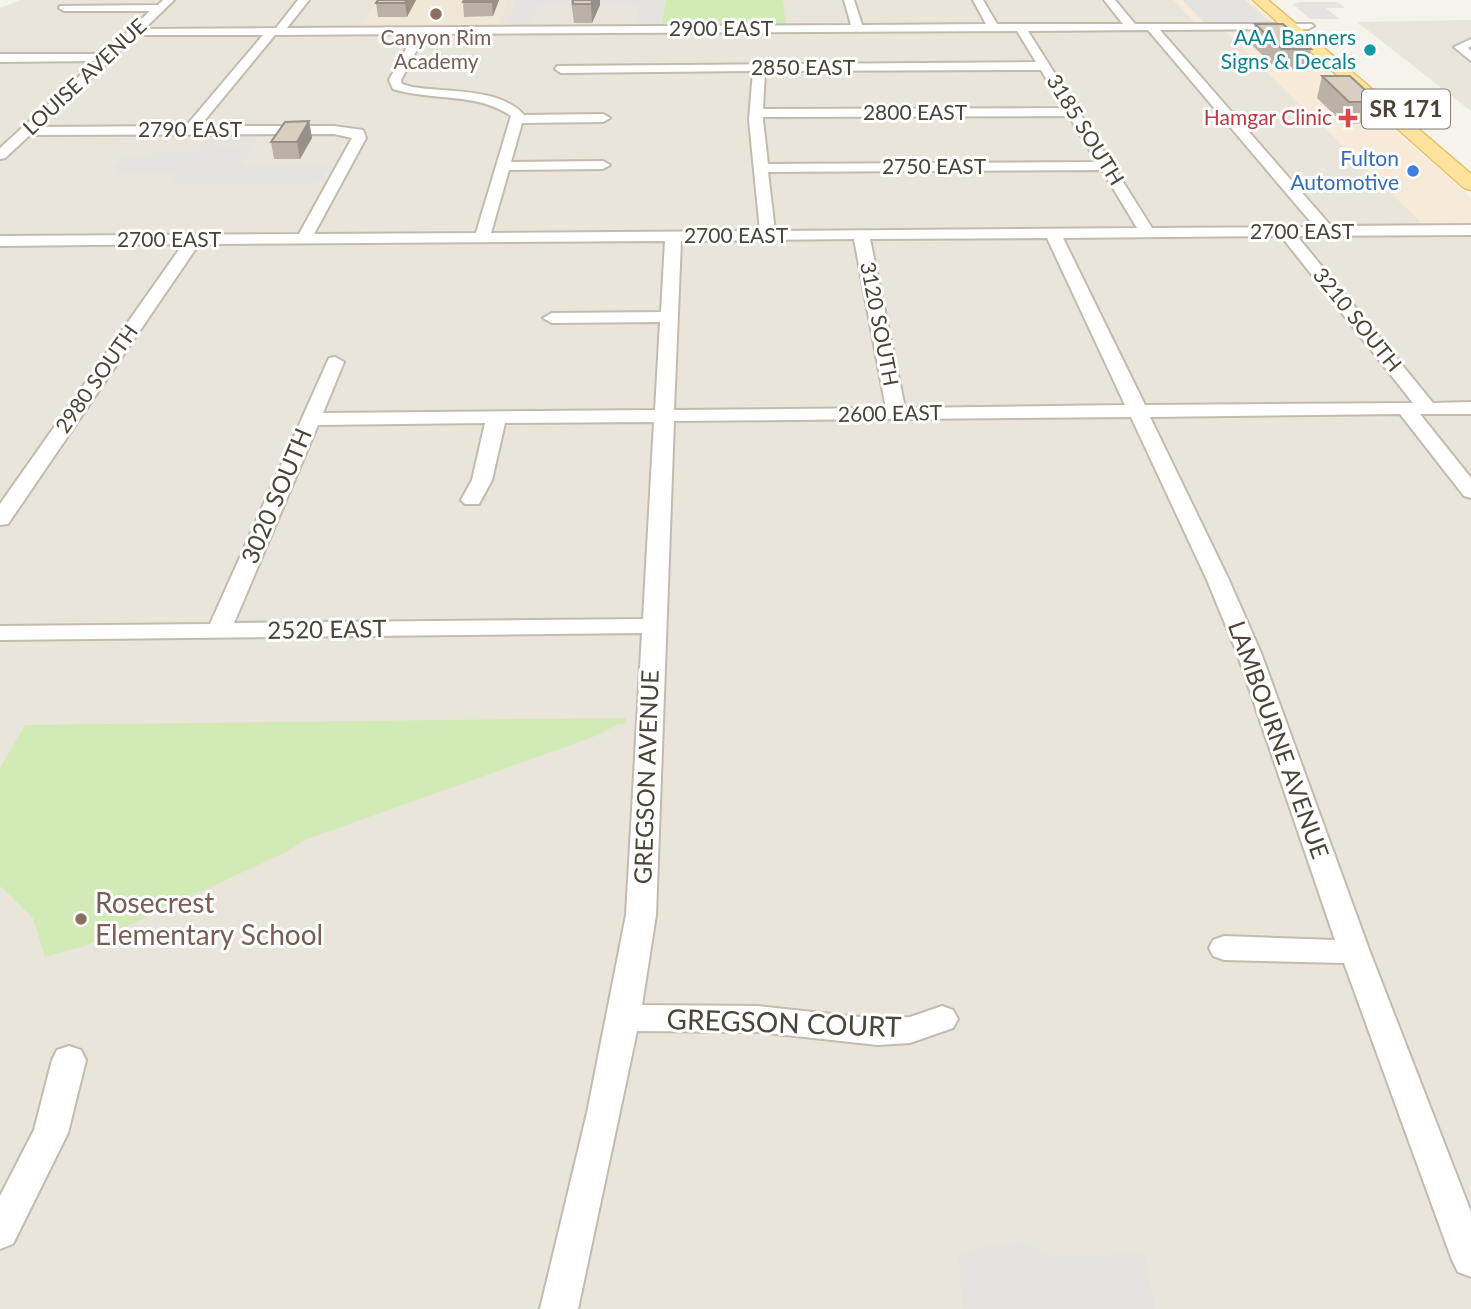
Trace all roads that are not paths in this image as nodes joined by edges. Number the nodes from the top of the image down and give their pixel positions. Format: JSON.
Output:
{"nodes":[{"id":1,"x":304,"y":0,"type":"edge"},
{"id":2,"x":849,"y":0,"type":"edge"},
{"id":3,"x":978,"y":0,"type":"edge"},
{"id":4,"x":1109,"y":0,"type":"edge"},
{"id":5,"x":1260,"y":0,"type":"edge"},
{"id":6,"x":1277,"y":0,"type":"edge"},
{"id":7,"x":165,"y":4,"type":"edge"},
{"id":8,"x":64,"y":8,"type":"dead end"},
{"id":9,"x":1290,"y":26,"type":"junction"},
{"id":10,"x":1308,"y":26,"type":"junction"},
{"id":11,"x":1132,"y":27,"type":"junction"},
{"id":12,"x":1151,"y":27,"type":"junction"},
{"id":13,"x":994,"y":28,"type":"junction"},
{"id":14,"x":1021,"y":28,"type":"junction"},
{"id":15,"x":858,"y":29,"type":"junction"},
{"id":16,"x":275,"y":31,"type":"junction"},
{"id":17,"x":421,"y":31,"type":"junction"},
{"id":18,"x":134,"y":32,"type":"junction"},
{"id":19,"x":1467,"y":43,"type":"edge"},
{"id":20,"x":107,"y":57,"type":"junction"},
{"id":21,"x":1471,"y":57,"type":"edge"},
{"id":22,"x":0,"y":58,"type":"edge"},
{"id":23,"x":1045,"y":66,"type":"junction"},
{"id":24,"x":759,"y":68,"type":"junction"},
{"id":25,"x":561,"y":69,"type":"dead end"},
{"id":26,"x":1073,"y":112,"type":"junction"},
{"id":27,"x":757,"y":113,"type":"junction"},
{"id":28,"x":518,"y":118,"type":"junction"},
{"id":29,"x":603,"y":118,"type":"dead end"},
{"id":30,"x":190,"y":130,"type":"junction"},
{"id":31,"x":26,"y":131,"type":"junction"},
{"id":32,"x":0,"y":155,"type":"edge"},
{"id":33,"x":603,"y":165,"type":"dead end"},
{"id":34,"x":1471,"y":165,"type":"edge"},
{"id":35,"x":503,"y":166,"type":"junction"},
{"id":36,"x":1107,"y":166,"type":"junction"},
{"id":37,"x":761,"y":168,"type":"junction"},
{"id":38,"x":1471,"y":184,"type":"edge"},
{"id":39,"x":1471,"y":230,"type":"edge"},
{"id":40,"x":1327,"y":231,"type":"junction"},
{"id":41,"x":1286,"y":232,"type":"junction"},
{"id":42,"x":1053,"y":233,"type":"junction"},
{"id":43,"x":1148,"y":233,"type":"junction"},
{"id":44,"x":861,"y":235,"type":"junction"},
{"id":45,"x":673,"y":236,"type":"junction"},
{"id":46,"x":768,"y":236,"type":"junction"},
{"id":47,"x":482,"y":238,"type":"junction"},
{"id":48,"x":303,"y":239,"type":"junction"},
{"id":49,"x":194,"y":240,"type":"junction"},
{"id":50,"x":1,"y":242,"type":"edge"},
{"id":51,"x":669,"y":317,"type":"junction"},
{"id":52,"x":552,"y":318,"type":"dead end"},
{"id":53,"x":335,"y":362,"type":"dead end"},
{"id":54,"x":1471,"y":408,"type":"edge"},
{"id":55,"x":1406,"y":409,"type":"junction"},
{"id":56,"x":1427,"y":409,"type":"junction"},
{"id":57,"x":1137,"y":411,"type":"junction"},
{"id":58,"x":897,"y":414,"type":"junction"},
{"id":59,"x":664,"y":416,"type":"junction"},
{"id":60,"x":496,"y":418,"type":"junction"},
{"id":61,"x":310,"y":419,"type":"junction"},
{"id":62,"x":1471,"y":492,"type":"edge"},
{"id":63,"x":472,"y":500,"type":"dead end"},
{"id":64,"x":0,"y":519,"type":"edge"},
{"id":65,"x":653,"y":626,"type":"junction"},
{"id":66,"x":219,"y":631,"type":"junction"},
{"id":67,"x":0,"y":633,"type":"edge"},
{"id":68,"x":1224,"y":948,"type":"dead end"},
{"id":69,"x":1355,"y":952,"type":"junction"},
{"id":70,"x":624,"y":1018,"type":"junction"},
{"id":71,"x":942,"y":1019,"type":"dead end"},
{"id":72,"x":69,"y":1060,"type":"dead end"},
{"id":73,"x":0,"y":1232,"type":"edge"},
{"id":74,"x":1471,"y":1260,"type":"edge"},
{"id":75,"x":559,"y":1309,"type":"edge"}],
"edges":[{"from":1,"to":16,"type":"street"},
{"from":2,"to":15,"type":"street"},
{"from":3,"to":13,"type":"street"},
{"from":4,"to":11,"type":"street"},
{"from":5,"to":9,"type":"main road","number":"SR 171"},
{"from":6,"to":10,"type":"main road","number":"SR 171"},
{"from":7,"to":8,"type":"street"},
{"from":7,"to":18,"type":"street","name":"LOUISE AVENUE"},
{"from":9,"to":10,"type":"street","name":"2900 EAST"},
{"from":9,"to":12,"type":"street","name":"2900 EAST"},
{"from":9,"to":38,"type":"main road","number":"SR 171"},
{"from":10,"to":34,"type":"main road","number":"SR 171"},
{"from":11,"to":12,"type":"street","name":"2900 EAST"},
{"from":11,"to":14,"type":"street","name":"2900 EAST"},
{"from":12,"to":40,"type":"street"},
{"from":13,"to":14,"type":"street","name":"2900 EAST"},
{"from":13,"to":15,"type":"street","name":"2900 EAST"},
{"from":14,"to":23,"type":"street","name":"3185 SOUTH"},
{"from":15,"to":17,"type":"street","name":"2900 EAST"},
{"from":16,"to":17,"type":"street","name":"2900 EAST"},
{"from":16,"to":18,"type":"street","name":"2900 EAST"},
{"from":16,"to":30,"type":"street"},
{"from":17,"to":28,"type":"street"},
{"from":18,"to":20,"type":"street","name":"LOUISE AVENUE"},
{"from":19,"to":21,"type":"street"},
{"from":20,"to":22,"type":"street"},
{"from":20,"to":31,"type":"street","name":"LOUISE AVENUE"},
{"from":23,"to":24,"type":"street","name":"2850 EAST"},
{"from":23,"to":26,"type":"street","name":"3185 SOUTH"},
{"from":24,"to":25,"type":"street","name":"2850 EAST"},
{"from":24,"to":27,"type":"street"},
{"from":26,"to":27,"type":"street","name":"2800 EAST"},
{"from":26,"to":36,"type":"street","name":"3185 SOUTH"},
{"from":27,"to":37,"type":"street"},
{"from":28,"to":29,"type":"street"},
{"from":28,"to":35,"type":"street"},
{"from":30,"to":31,"type":"street","name":"2790 EAST"},
{"from":30,"to":48,"type":"street","name":"2790 EAST"},
{"from":31,"to":32,"type":"street","name":"LOUISE AVENUE"},
{"from":33,"to":35,"type":"street"},
{"from":35,"to":47,"type":"street"},
{"from":36,"to":37,"type":"street","name":"2750 EAST"},
{"from":36,"to":43,"type":"street","name":"3185 SOUTH"},
{"from":37,"to":46,"type":"street"},
{"from":39,"to":40,"type":"street","name":"2700 EAST"},
{"from":40,"to":41,"type":"street","name":"2700 EAST"},
{"from":41,"to":43,"type":"street","name":"2700 EAST"},
{"from":41,"to":56,"type":"street","name":"3210 SOUTH"},
{"from":42,"to":43,"type":"street","name":"2700 EAST"},
{"from":42,"to":44,"type":"street","name":"2700 EAST"},
{"from":42,"to":57,"type":"street","name":"LAMBOURNE AVENUE"},
{"from":44,"to":46,"type":"street","name":"2700 EAST"},
{"from":44,"to":58,"type":"street","name":"3120 SOUTH"},
{"from":45,"to":46,"type":"street","name":"2700 EAST"},
{"from":45,"to":47,"type":"street","name":"2700 EAST"},
{"from":45,"to":51,"type":"street","name":"GREGSON AVENUE"},
{"from":47,"to":48,"type":"street","name":"2700 EAST"},
{"from":48,"to":49,"type":"street","name":"2700 EAST"},
{"from":49,"to":50,"type":"street","name":"2700 EAST"},
{"from":49,"to":64,"type":"street","name":"2980 SOUTH"},
{"from":51,"to":52,"type":"street"},
{"from":51,"to":59,"type":"street","name":"GREGSON AVENUE"},
{"from":53,"to":61,"type":"street","name":"3020 SOUTH"},
{"from":54,"to":56,"type":"street","name":"2600 EAST"},
{"from":55,"to":56,"type":"street","name":"2600 EAST"},
{"from":55,"to":57,"type":"street","name":"2600 EAST"},
{"from":55,"to":62,"type":"street"},
{"from":57,"to":58,"type":"street","name":"2600 EAST"},
{"from":57,"to":69,"type":"street","name":"LAMBOURNE AVENUE"},
{"from":58,"to":59,"type":"street","name":"2600 EAST"},
{"from":59,"to":60,"type":"street","name":"2600 EAST"},
{"from":59,"to":65,"type":"street","name":"GREGSON AVENUE"},
{"from":60,"to":61,"type":"street","name":"2600 EAST"},
{"from":60,"to":63,"type":"street"},
{"from":61,"to":66,"type":"street","name":"3020 SOUTH"},
{"from":65,"to":66,"type":"street","name":"2520 EAST"},
{"from":65,"to":70,"type":"street","name":"GREGSON AVENUE"},
{"from":66,"to":67,"type":"street","name":"2520 EAST"},
{"from":68,"to":69,"type":"street"},
{"from":69,"to":74,"type":"street","name":"LAMBOURNE AVENUE"},
{"from":70,"to":71,"type":"street","name":"GREGSON COURT"},
{"from":70,"to":75,"type":"street","name":"GREGSON AVENUE"},
{"from":72,"to":73,"type":"street"}]}
